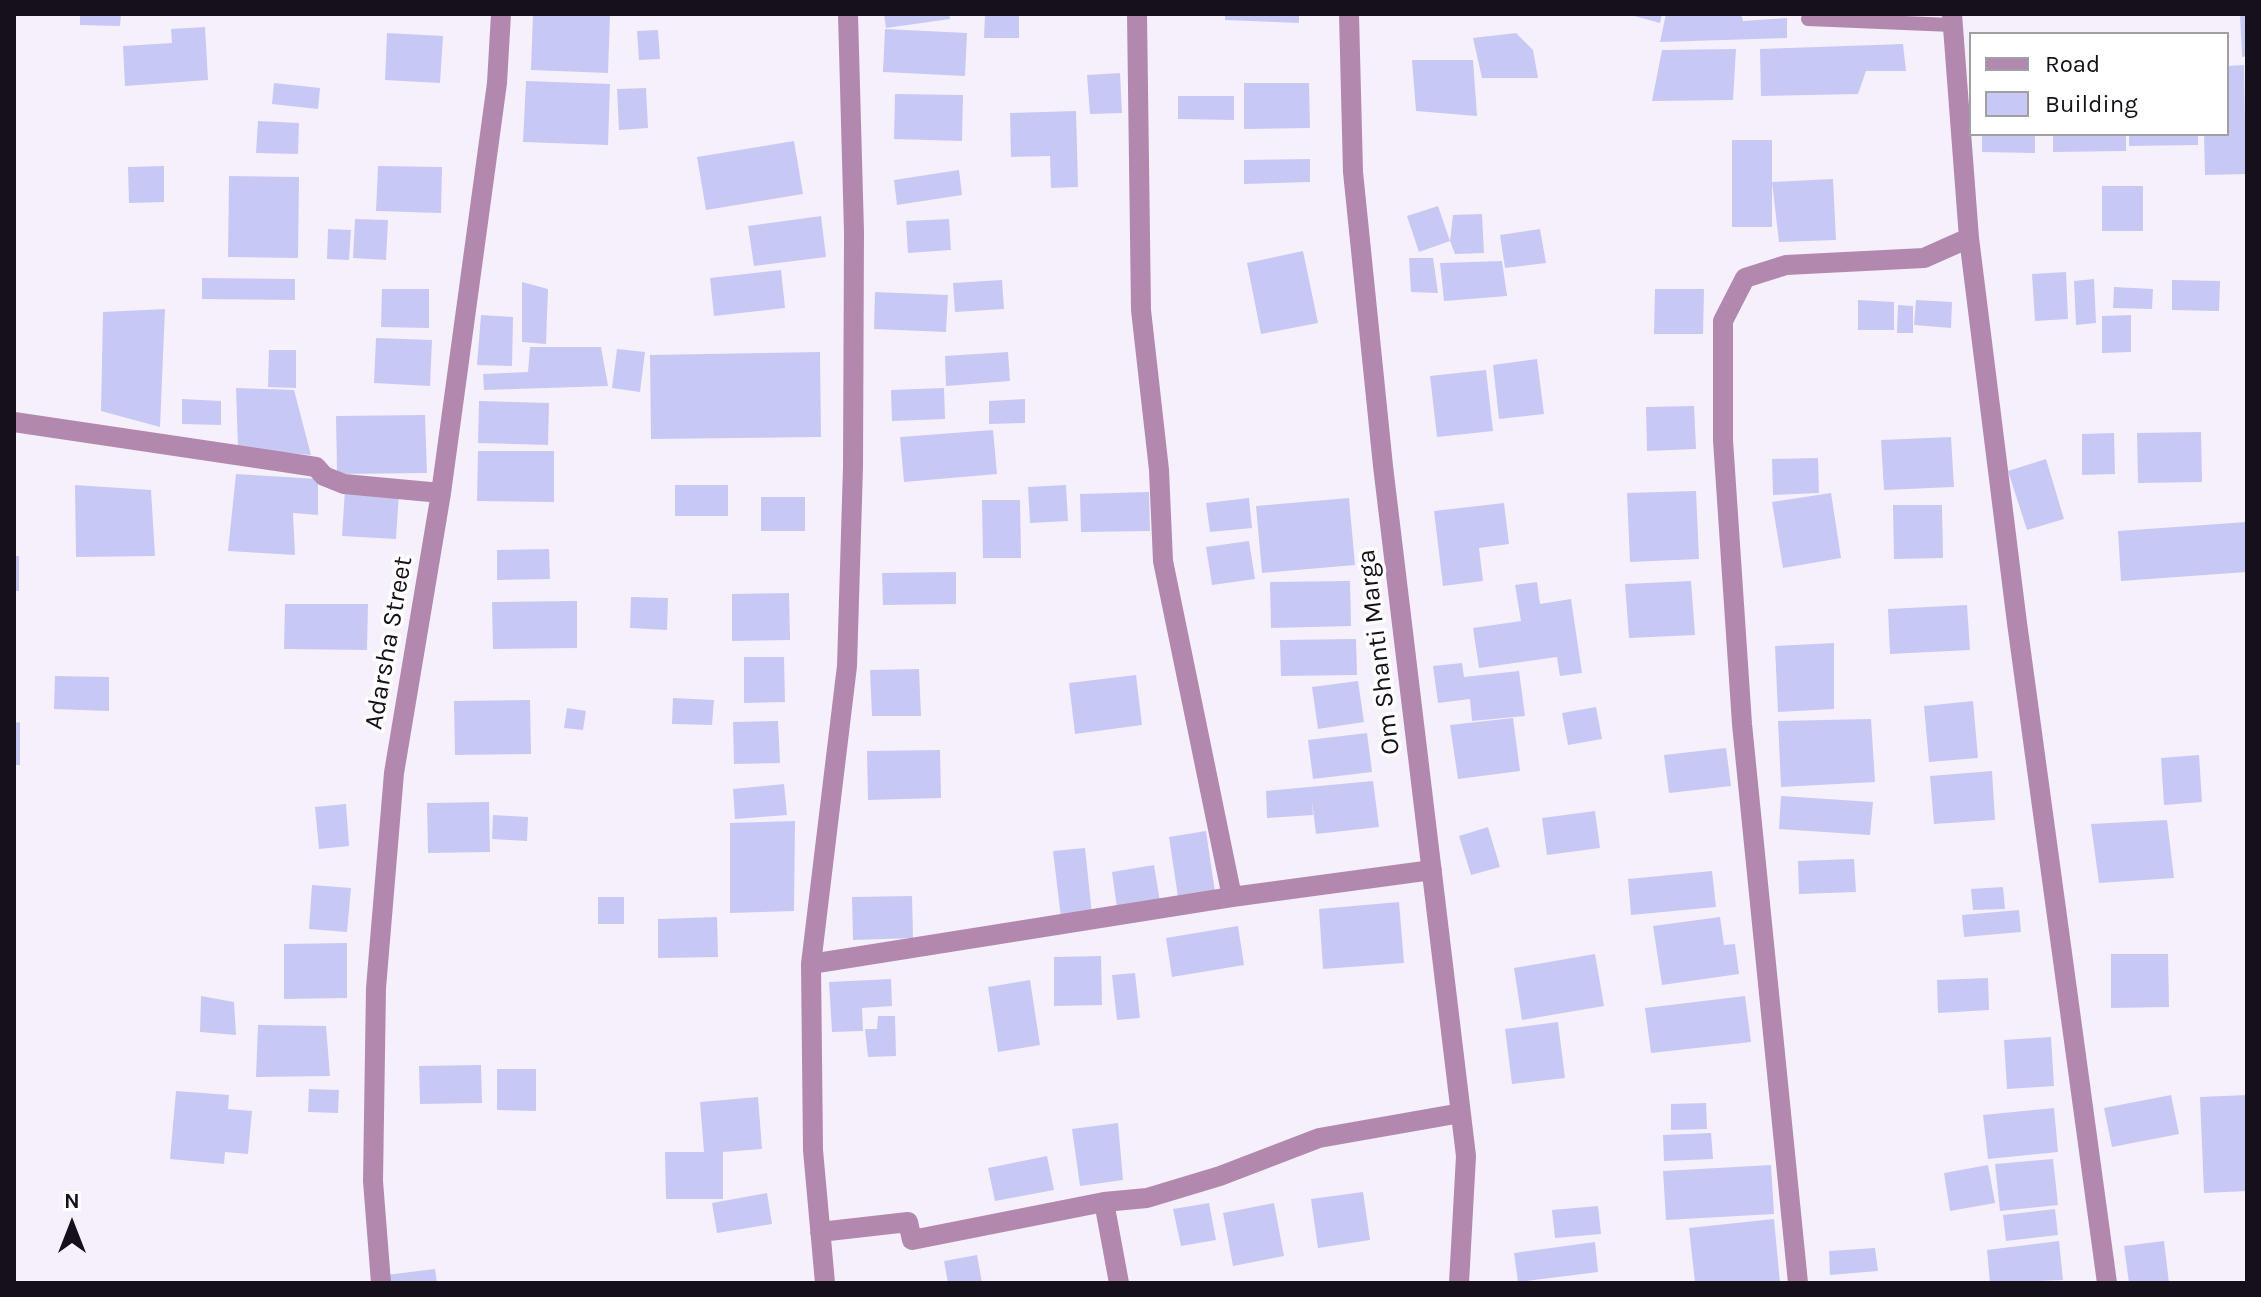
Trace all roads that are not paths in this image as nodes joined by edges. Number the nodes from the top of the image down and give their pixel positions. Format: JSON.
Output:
{"nodes":[{"id":1,"x":501,"y":14,"type":"edge"},
{"id":2,"x":848,"y":14,"type":"edge"},
{"id":3,"x":1137,"y":14,"type":"edge"},
{"id":4,"x":1349,"y":14,"type":"edge"},
{"id":5,"x":1808,"y":19,"type":"dead end"},
{"id":6,"x":1952,"y":19,"type":"edge"},
{"id":7,"x":1969,"y":238,"type":"junction"},
{"id":8,"x":14,"y":422,"type":"edge"},
{"id":9,"x":441,"y":493,"type":"junction"},
{"id":10,"x":1432,"y":870,"type":"junction"},
{"id":11,"x":1232,"y":897,"type":"junction"},
{"id":12,"x":811,"y":964,"type":"junction"},
{"id":13,"x":1461,"y":1113,"type":"junction"},
{"id":14,"x":1104,"y":1202,"type":"junction"},
{"id":15,"x":820,"y":1232,"type":"junction"},
{"id":16,"x":381,"y":1283,"type":"edge"},
{"id":17,"x":825,"y":1283,"type":"edge"},
{"id":18,"x":1119,"y":1283,"type":"edge"},
{"id":19,"x":1459,"y":1283,"type":"edge"},
{"id":20,"x":1798,"y":1283,"type":"edge"},
{"id":21,"x":2107,"y":1283,"type":"edge"}],
"edges":[{"from":1,"to":9,"type":"street","name":"Adarsha Street"},
{"from":2,"to":12,"type":"street"},
{"from":3,"to":11,"type":"street"},
{"from":4,"to":10,"type":"street","name":"Om Shanti Marga"},
{"from":5,"to":6,"type":"lane"},
{"from":6,"to":7,"type":"street"},
{"from":7,"to":20,"type":"street"},
{"from":7,"to":21,"type":"street"},
{"from":8,"to":9,"type":"street"},
{"from":9,"to":16,"type":"street","name":"Adarsha Street"},
{"from":10,"to":11,"type":"street"},
{"from":10,"to":13,"type":"street","name":"Om Shanti Marga"},
{"from":11,"to":12,"type":"street"},
{"from":12,"to":15,"type":"street"},
{"from":13,"to":14,"type":"street"},
{"from":13,"to":19,"type":"street","name":"Om Shanti Marga"},
{"from":14,"to":15,"type":"street"},
{"from":14,"to":18,"type":"street"},
{"from":15,"to":17,"type":"street"}]}
